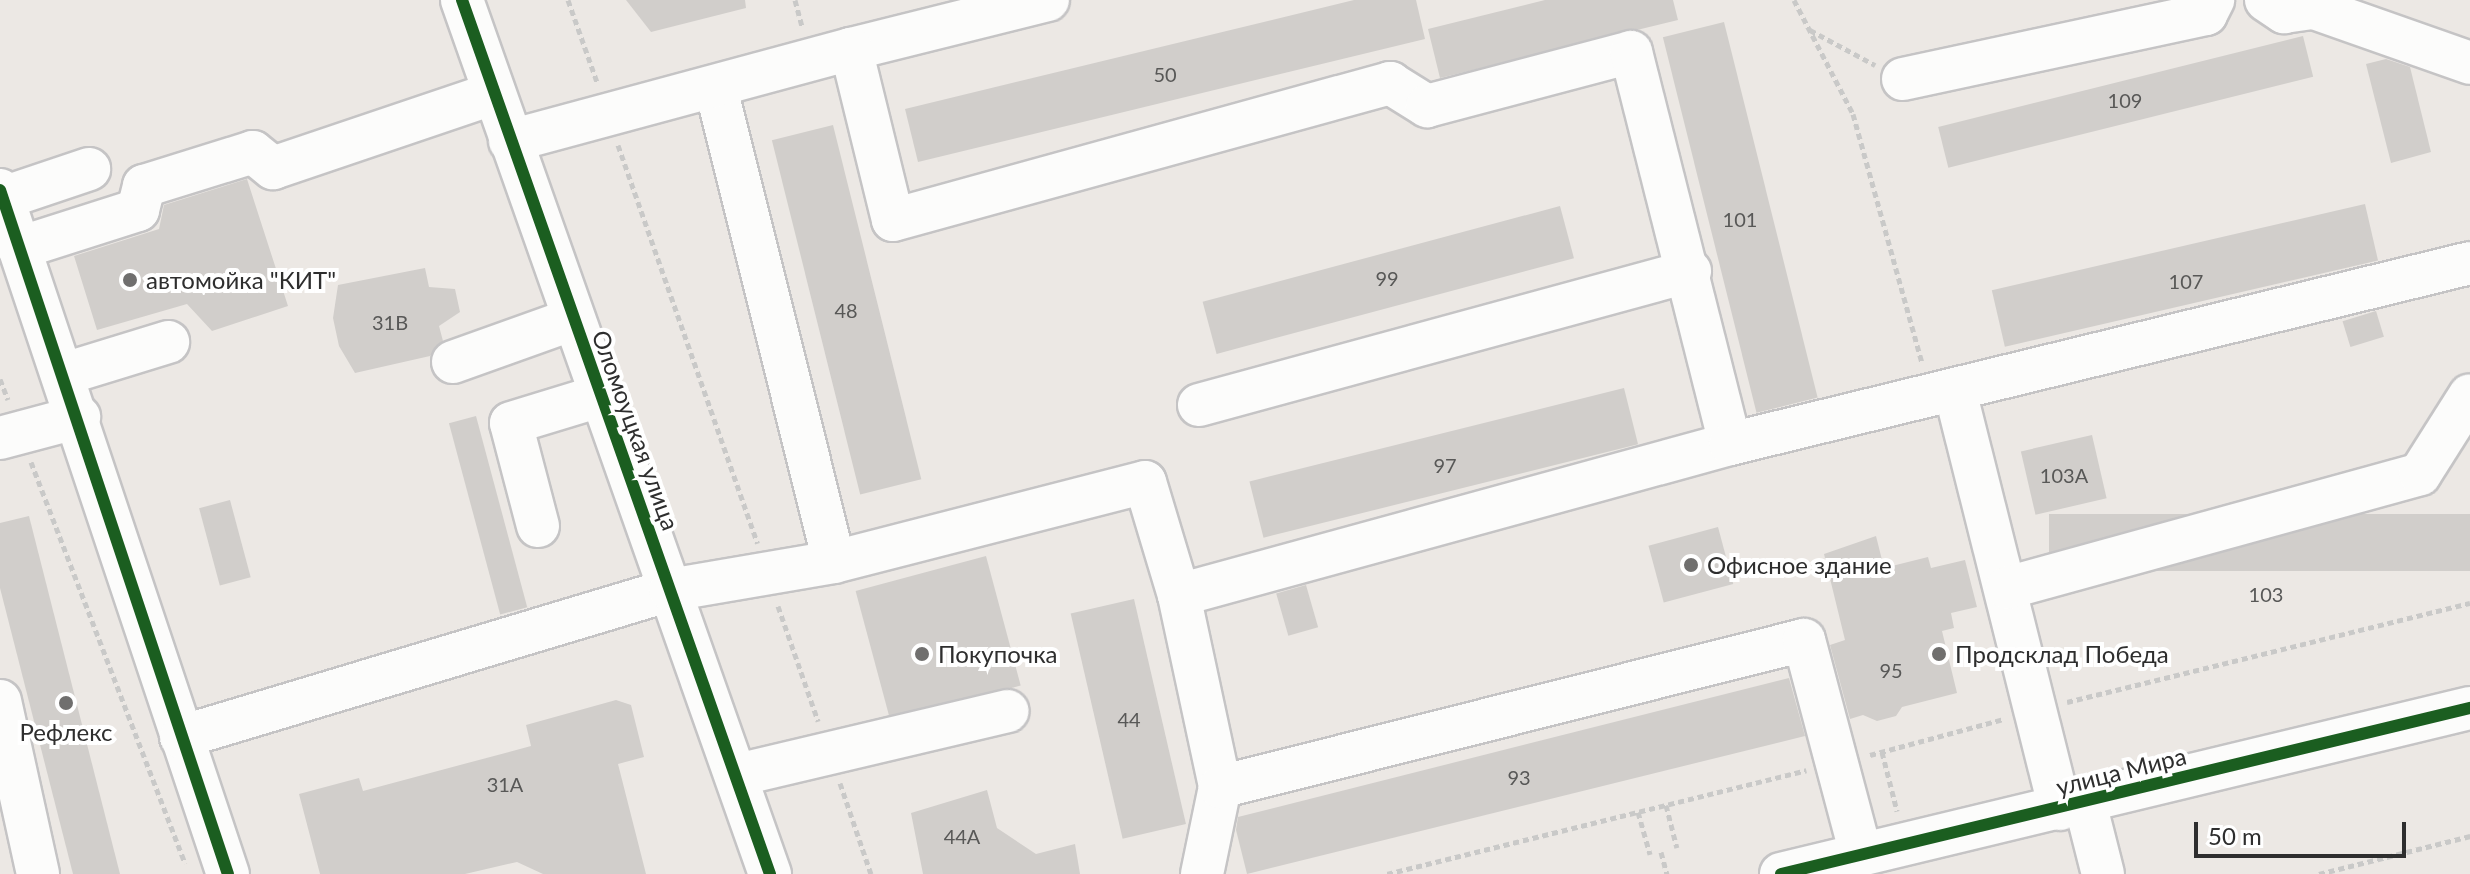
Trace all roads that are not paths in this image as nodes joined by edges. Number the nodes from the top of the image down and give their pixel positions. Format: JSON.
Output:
{"nodes":[{"id":1,"x":462,"y":0,"type":"edge"},
{"id":2,"x":1048,"y":0,"type":"edge"},
{"id":3,"x":2213,"y":0,"type":"edge"},
{"id":4,"x":2266,"y":0,"type":"edge"},
{"id":5,"x":930,"y":14,"type":"edge"},
{"id":6,"x":851,"y":49,"type":"junction"},
{"id":7,"x":2470,"y":63,"type":"edge"},
{"id":8,"x":1903,"y":79,"type":"road end"},
{"id":9,"x":716,"y":88,"type":"junction"},
{"id":10,"x":494,"y":93,"type":"junction"},
{"id":11,"x":510,"y":141,"type":"junction"},
{"id":12,"x":89,"y":169,"type":"dead end"},
{"id":13,"x":1,"y":194,"type":"edge"},
{"id":14,"x":19,"y":248,"type":"junction"},
{"id":15,"x":2470,"y":263,"type":"edge"},
{"id":16,"x":1690,"y":271,"type":"junction"},
{"id":17,"x":573,"y":319,"type":"junction"},
{"id":18,"x":168,"y":342,"type":"dead end"},
{"id":19,"x":453,"y":362,"type":"dead end"},
{"id":20,"x":64,"y":374,"type":"junction"},
{"id":21,"x":1943,"y":393,"type":"junction"},
{"id":22,"x":2470,"y":395,"type":"edge"},
{"id":23,"x":600,"y":396,"type":"junction"},
{"id":24,"x":1199,"y":405,"type":"dead end"},
{"id":25,"x":79,"y":417,"type":"junction"},
{"id":26,"x":10,"y":435,"type":"edge"},
{"id":27,"x":1730,"y":444,"type":"junction"},
{"id":28,"x":538,"y":526,"type":"dead end"},
{"id":29,"x":834,"y":562,"type":"junction"},
{"id":30,"x":2007,"y":588,"type":"junction"},
{"id":31,"x":670,"y":590,"type":"junction"},
{"id":32,"x":1179,"y":595,"type":"junction"},
{"id":33,"x":0,"y":701,"type":"edge"},
{"id":34,"x":2470,"y":708,"type":"edge"},
{"id":35,"x":1008,"y":711,"type":"dead end"},
{"id":36,"x":181,"y":737,"type":"junction"},
{"id":37,"x":737,"y":775,"type":"junction"},
{"id":38,"x":1220,"y":787,"type":"junction"},
{"id":39,"x":2072,"y":806,"type":"junction"},
{"id":40,"x":1861,"y":854,"type":"junction"},
{"id":41,"x":38,"y":874,"type":"edge"},
{"id":42,"x":228,"y":874,"type":"edge"},
{"id":43,"x":770,"y":874,"type":"edge"},
{"id":44,"x":1202,"y":874,"type":"edge"},
{"id":45,"x":1781,"y":874,"type":"edge"},
{"id":46,"x":2103,"y":874,"type":"edge"}],
"edges":[{"from":1,"to":10,"type":"street","name":"Оломоуцкая улица"},
{"from":2,"to":5,"type":"street"},
{"from":3,"to":8,"type":"street"},
{"from":4,"to":7,"type":"street"},
{"from":5,"to":6,"type":"street"},
{"from":6,"to":9,"type":"street"},
{"from":6,"to":16,"type":"street"},
{"from":9,"to":11,"type":"street"},
{"from":9,"to":29,"type":"street"},
{"from":10,"to":11,"type":"street","name":"Оломоуцкая улица"},
{"from":10,"to":14,"type":"street"},
{"from":11,"to":17,"type":"street","name":"Оломоуцкая улица"},
{"from":12,"to":13,"type":"street"},
{"from":13,"to":14,"type":"street"},
{"from":14,"to":20,"type":"street"},
{"from":15,"to":21,"type":"street"},
{"from":16,"to":24,"type":"street"},
{"from":16,"to":27,"type":"street"},
{"from":17,"to":19,"type":"street"},
{"from":17,"to":23,"type":"street","name":"Оломоуцкая улица"},
{"from":18,"to":20,"type":"street"},
{"from":20,"to":25,"type":"street"},
{"from":21,"to":27,"type":"street"},
{"from":21,"to":30,"type":"street"},
{"from":22,"to":30,"type":"street"},
{"from":23,"to":28,"type":"street"},
{"from":23,"to":31,"type":"street","name":"Оломоуцкая улица"},
{"from":25,"to":26,"type":"street"},
{"from":25,"to":36,"type":"street"},
{"from":27,"to":32,"type":"street"},
{"from":29,"to":31,"type":"street"},
{"from":29,"to":32,"type":"street"},
{"from":30,"to":39,"type":"street"},
{"from":31,"to":36,"type":"street"},
{"from":31,"to":37,"type":"street","name":"Оломоуцкая улица"},
{"from":32,"to":38,"type":"street"},
{"from":33,"to":41,"type":"street"},
{"from":34,"to":39,"type":"street","name":"улица Мира"},
{"from":35,"to":37,"type":"street"},
{"from":36,"to":42,"type":"street"},
{"from":37,"to":43,"type":"street","name":"Оломоуцкая улица"},
{"from":38,"to":40,"type":"street"},
{"from":38,"to":44,"type":"street"},
{"from":39,"to":40,"type":"street","name":"улица Мира"},
{"from":39,"to":46,"type":"street"},
{"from":40,"to":45,"type":"street","name":"улица Мира"}]}
